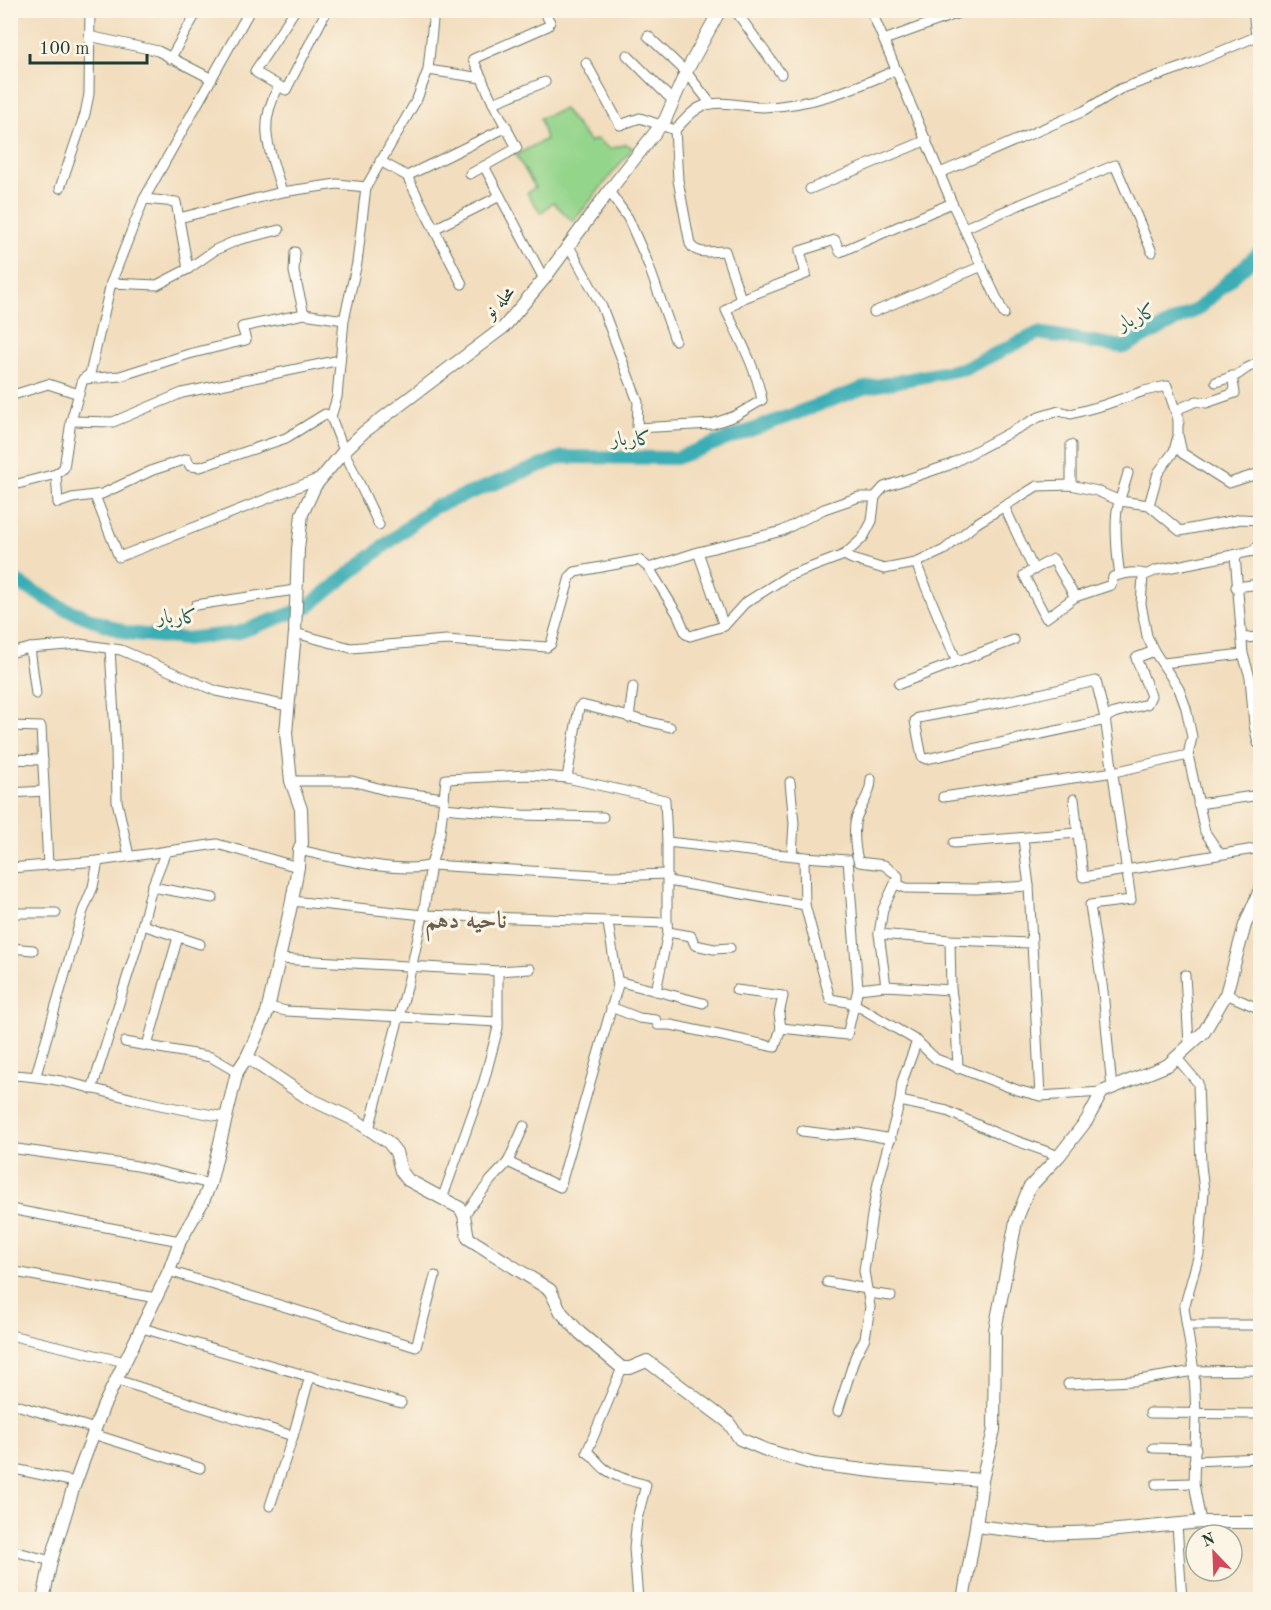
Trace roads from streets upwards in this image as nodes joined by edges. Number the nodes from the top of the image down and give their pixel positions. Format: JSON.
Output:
{"nodes":[{"id":1,"x":90,"y":10,"type":"edge"},
{"id":2,"x":198,"y":10,"type":"edge"},
{"id":3,"x":250,"y":10,"type":"edge"},
{"id":4,"x":295,"y":10,"type":"edge"},
{"id":5,"x":327,"y":10,"type":"edge"},
{"id":6,"x":434,"y":10,"type":"edge"},
{"id":7,"x":543,"y":10,"type":"edge"},
{"id":8,"x":720,"y":10,"type":"edge"},
{"id":9,"x":735,"y":10,"type":"edge"},
{"id":10,"x":871,"y":10,"type":"edge"},
{"id":11,"x":967,"y":10,"type":"edge"},
{"id":12,"x":1253,"y":10,"type":"edge"},
{"id":13,"x":89,"y":36,"type":"junction"},
{"id":14,"x":648,"y":36,"type":"dead end"},
{"id":15,"x":1258,"y":36,"type":"edge"},
{"id":16,"x":884,"y":40,"type":"junction"},
{"id":17,"x":627,"y":55,"type":"dead end"},
{"id":18,"x":170,"y":59,"type":"junction"},
{"id":19,"x":586,"y":63,"type":"dead end"},
{"id":20,"x":428,"y":70,"type":"junction"},
{"id":21,"x":896,"y":70,"type":"junction"},
{"id":22,"x":686,"y":72,"type":"junction"},
{"id":23,"x":782,"y":74,"type":"dead end"},
{"id":24,"x":212,"y":78,"type":"junction"},
{"id":25,"x":482,"y":78,"type":"junction"},
{"id":26,"x":545,"y":82,"type":"dead end"},
{"id":27,"x":279,"y":86,"type":"junction"},
{"id":28,"x":674,"y":102,"type":"junction"},
{"id":29,"x":493,"y":103,"type":"junction"},
{"id":30,"x":711,"y":104,"type":"junction"},
{"id":31,"x":662,"y":125,"type":"junction"},
{"id":32,"x":507,"y":127,"type":"junction"},
{"id":33,"x":675,"y":130,"type":"junction"},
{"id":34,"x":927,"y":140,"type":"junction"},
{"id":35,"x":380,"y":161,"type":"junction"},
{"id":36,"x":484,"y":166,"type":"junction"},
{"id":37,"x":940,"y":173,"type":"junction"},
{"id":38,"x":470,"y":174,"type":"dead end"},
{"id":39,"x":407,"y":176,"type":"junction"},
{"id":40,"x":366,"y":187,"type":"junction"},
{"id":41,"x":60,"y":188,"type":"dead end"},
{"id":42,"x":810,"y":189,"type":"dead end"},
{"id":43,"x":609,"y":191,"type":"junction"},
{"id":44,"x":282,"y":192,"type":"junction"},
{"id":45,"x":500,"y":196,"type":"junction"},
{"id":46,"x":144,"y":199,"type":"junction"},
{"id":47,"x":952,"y":203,"type":"junction"},
{"id":48,"x":179,"y":218,"type":"junction"},
{"id":49,"x":964,"y":228,"type":"junction"},
{"id":50,"x":434,"y":229,"type":"junction"},
{"id":51,"x":279,"y":230,"type":"dead end"},
{"id":52,"x":569,"y":246,"type":"junction"},
{"id":53,"x":295,"y":252,"type":"dead end"},
{"id":54,"x":1152,"y":252,"type":"dead end"},
{"id":55,"x":982,"y":266,"type":"junction"},
{"id":56,"x":188,"y":269,"type":"junction"},
{"id":57,"x":544,"y":279,"type":"junction"},
{"id":58,"x":111,"y":283,"type":"junction"},
{"id":59,"x":462,"y":284,"type":"dead end"},
{"id":60,"x":741,"y":299,"type":"junction"},
{"id":61,"x":874,"y":312,"type":"dead end"},
{"id":62,"x":304,"y":314,"type":"junction"},
{"id":63,"x":1004,"y":314,"type":"dead end"},
{"id":64,"x":344,"y":320,"type":"junction"},
{"id":65,"x":675,"y":340,"type":"dead end"},
{"id":66,"x":339,"y":360,"type":"junction"},
{"id":67,"x":1260,"y":362,"type":"edge"},
{"id":68,"x":1232,"y":376,"type":"junction"},
{"id":69,"x":83,"y":379,"type":"junction"},
{"id":70,"x":1216,"y":382,"type":"dead end"},
{"id":71,"x":79,"y":394,"type":"junction"},
{"id":72,"x":10,"y":396,"type":"edge"},
{"id":73,"x":331,"y":417,"type":"junction"},
{"id":74,"x":72,"y":421,"type":"junction"},
{"id":75,"x":1179,"y":422,"type":"junction"},
{"id":76,"x":1178,"y":435,"type":"junction"},
{"id":77,"x":1071,"y":445,"type":"dead end"},
{"id":78,"x":344,"y":451,"type":"junction"},
{"id":79,"x":1128,"y":473,"type":"dead end"},
{"id":80,"x":1260,"y":473,"type":"edge"},
{"id":81,"x":56,"y":474,"type":"junction"},
{"id":82,"x":322,"y":477,"type":"junction"},
{"id":83,"x":1071,"y":485,"type":"junction"},
{"id":84,"x":10,"y":486,"type":"edge"},
{"id":85,"x":95,"y":496,"type":"junction"},
{"id":86,"x":875,"y":497,"type":"junction"},
{"id":87,"x":1120,"y":501,"type":"junction"},
{"id":88,"x":1149,"y":505,"type":"junction"},
{"id":89,"x":1004,"y":506,"type":"junction"},
{"id":90,"x":1260,"y":520,"type":"edge"},
{"id":91,"x":379,"y":525,"type":"dead end"},
{"id":92,"x":1260,"y":544,"type":"edge"},
{"id":93,"x":698,"y":552,"type":"junction"},
{"id":94,"x":844,"y":555,"type":"junction"},
{"id":95,"x":1234,"y":555,"type":"junction"},
{"id":96,"x":916,"y":562,"type":"junction"},
{"id":97,"x":649,"y":568,"type":"junction"},
{"id":98,"x":1034,"y":570,"type":"junction"},
{"id":99,"x":1120,"y":574,"type":"junction"},
{"id":100,"x":1145,"y":574,"type":"junction"},
{"id":101,"x":1260,"y":584,"type":"edge"},
{"id":102,"x":1236,"y":587,"type":"junction"},
{"id":103,"x":295,"y":590,"type":"junction"},
{"id":104,"x":1075,"y":597,"type":"junction"},
{"id":105,"x":196,"y":605,"type":"dead end"},
{"id":106,"x":724,"y":626,"type":"junction"},
{"id":107,"x":295,"y":631,"type":"junction"},
{"id":108,"x":1260,"y":637,"type":"edge"},
{"id":109,"x":1242,"y":638,"type":"junction"},
{"id":110,"x":1014,"y":640,"type":"dead end"},
{"id":111,"x":30,"y":648,"type":"junction"},
{"id":112,"x":110,"y":649,"type":"junction"},
{"id":113,"x":1154,"y":651,"type":"junction"},
{"id":114,"x":10,"y":653,"type":"edge"},
{"id":115,"x":1243,"y":654,"type":"junction"},
{"id":116,"x":957,"y":662,"type":"junction"},
{"id":117,"x":1163,"y":663,"type":"junction"},
{"id":118,"x":898,"y":684,"type":"dead end"},
{"id":119,"x":633,"y":687,"type":"dead end"},
{"id":120,"x":36,"y":694,"type":"dead end"},
{"id":121,"x":288,"y":706,"type":"junction"},
{"id":122,"x":629,"y":718,"type":"junction"},
{"id":123,"x":1106,"y":719,"type":"junction"},
{"id":124,"x":10,"y":726,"type":"edge"},
{"id":125,"x":670,"y":727,"type":"dead end"},
{"id":126,"x":1260,"y":743,"type":"edge"},
{"id":127,"x":1188,"y":755,"type":"junction"},
{"id":128,"x":10,"y":759,"type":"edge"},
{"id":129,"x":43,"y":760,"type":"junction"},
{"id":130,"x":1114,"y":772,"type":"junction"},
{"id":131,"x":567,"y":778,"type":"junction"},
{"id":132,"x":871,"y":779,"type":"dead end"},
{"id":133,"x":291,"y":781,"type":"junction"},
{"id":134,"x":790,"y":782,"type":"dead end"},
{"id":135,"x":44,"y":791,"type":"junction"},
{"id":136,"x":10,"y":793,"type":"edge"},
{"id":137,"x":1260,"y":795,"type":"edge"},
{"id":138,"x":944,"y":797,"type":"dead end"},
{"id":139,"x":1074,"y":799,"type":"dead end"},
{"id":140,"x":443,"y":803,"type":"junction"},
{"id":141,"x":1198,"y":804,"type":"junction"},
{"id":142,"x":603,"y":817,"type":"dead end"},
{"id":143,"x":1077,"y":833,"type":"junction"},
{"id":144,"x":1023,"y":839,"type":"junction"},
{"id":145,"x":667,"y":842,"type":"junction"},
{"id":146,"x":954,"y":843,"type":"dead end"},
{"id":147,"x":1260,"y":848,"type":"edge"},
{"id":148,"x":299,"y":850,"type":"junction"},
{"id":149,"x":166,"y":851,"type":"junction"},
{"id":150,"x":1220,"y":854,"type":"junction"},
{"id":151,"x":792,"y":855,"type":"junction"},
{"id":152,"x":129,"y":856,"type":"junction"},
{"id":153,"x":804,"y":857,"type":"junction"},
{"id":154,"x":98,"y":861,"type":"junction"},
{"id":155,"x":48,"y":865,"type":"junction"},
{"id":156,"x":431,"y":865,"type":"junction"},
{"id":157,"x":298,"y":867,"type":"junction"},
{"id":158,"x":10,"y":868,"type":"edge"},
{"id":159,"x":1127,"y":871,"type":"junction"},
{"id":160,"x":898,"y":876,"type":"junction"},
{"id":161,"x":667,"y":877,"type":"junction"},
{"id":162,"x":1029,"y":886,"type":"junction"},
{"id":163,"x":152,"y":887,"type":"junction"},
{"id":164,"x":1260,"y":890,"type":"edge"},
{"id":165,"x":213,"y":898,"type":"dead end"},
{"id":166,"x":292,"y":901,"type":"junction"},
{"id":167,"x":805,"y":904,"type":"junction"},
{"id":168,"x":10,"y":913,"type":"edge"},
{"id":169,"x":56,"y":913,"type":"dead end"},
{"id":170,"x":423,"y":915,"type":"junction"},
{"id":171,"x":608,"y":923,"type":"junction"},
{"id":172,"x":143,"y":924,"type":"junction"},
{"id":173,"x":668,"y":928,"type":"junction"},
{"id":174,"x":879,"y":934,"type":"junction"},
{"id":175,"x":178,"y":937,"type":"junction"},
{"id":176,"x":950,"y":940,"type":"junction"},
{"id":177,"x":1031,"y":943,"type":"junction"},
{"id":178,"x":201,"y":944,"type":"dead end"},
{"id":179,"x":10,"y":948,"type":"edge"},
{"id":180,"x":730,"y":948,"type":"dead end"},
{"id":181,"x":33,"y":950,"type":"dead end"},
{"id":182,"x":279,"y":959,"type":"junction"},
{"id":183,"x":412,"y":965,"type":"junction"},
{"id":184,"x":530,"y":969,"type":"dead end"},
{"id":185,"x":498,"y":971,"type":"junction"},
{"id":186,"x":1185,"y":975,"type":"dead end"},
{"id":187,"x":616,"y":981,"type":"junction"},
{"id":188,"x":886,"y":986,"type":"junction"},
{"id":189,"x":858,"y":989,"type":"junction"},
{"id":190,"x":736,"y":990,"type":"dead end"},
{"id":191,"x":951,"y":990,"type":"junction"},
{"id":192,"x":656,"y":991,"type":"junction"},
{"id":193,"x":1226,"y":994,"type":"junction"},
{"id":194,"x":703,"y":1003,"type":"dead end"},
{"id":195,"x":853,"y":1003,"type":"junction"},
{"id":196,"x":269,"y":1007,"type":"junction"},
{"id":197,"x":611,"y":1007,"type":"junction"},
{"id":198,"x":1260,"y":1010,"type":"edge"},
{"id":199,"x":399,"y":1017,"type":"junction"},
{"id":200,"x":498,"y":1022,"type":"junction"},
{"id":201,"x":781,"y":1028,"type":"junction"},
{"id":202,"x":916,"y":1041,"type":"junction"},
{"id":203,"x":125,"y":1042,"type":"dead end"},
{"id":204,"x":1189,"y":1044,"type":"junction"},
{"id":205,"x":147,"y":1046,"type":"junction"},
{"id":206,"x":247,"y":1057,"type":"junction"},
{"id":207,"x":1176,"y":1057,"type":"junction"},
{"id":208,"x":958,"y":1069,"type":"junction"},
{"id":209,"x":237,"y":1072,"type":"junction"},
{"id":210,"x":10,"y":1075,"type":"edge"},
{"id":211,"x":36,"y":1076,"type":"junction"},
{"id":212,"x":93,"y":1089,"type":"junction"},
{"id":213,"x":1107,"y":1091,"type":"junction"},
{"id":214,"x":1040,"y":1096,"type":"junction"},
{"id":215,"x":900,"y":1101,"type":"junction"},
{"id":216,"x":225,"y":1117,"type":"junction"},
{"id":217,"x":524,"y":1126,"type":"dead end"},
{"id":218,"x":369,"y":1129,"type":"junction"},
{"id":219,"x":801,"y":1131,"type":"dead end"},
{"id":220,"x":891,"y":1139,"type":"junction"},
{"id":221,"x":10,"y":1148,"type":"edge"},
{"id":222,"x":1059,"y":1156,"type":"junction"},
{"id":223,"x":508,"y":1162,"type":"junction"},
{"id":224,"x":210,"y":1184,"type":"junction"},
{"id":225,"x":442,"y":1198,"type":"junction"},
{"id":226,"x":10,"y":1209,"type":"edge"},
{"id":227,"x":464,"y":1215,"type":"junction"},
{"id":228,"x":180,"y":1241,"type":"junction"},
{"id":229,"x":10,"y":1271,"type":"edge"},
{"id":230,"x":169,"y":1271,"type":"junction"},
{"id":231,"x":435,"y":1276,"type":"dead end"},
{"id":232,"x":827,"y":1282,"type":"dead end"},
{"id":233,"x":867,"y":1291,"type":"junction"},
{"id":234,"x":891,"y":1296,"type":"dead end"},
{"id":235,"x":156,"y":1298,"type":"junction"},
{"id":236,"x":1187,"y":1325,"type":"junction"},
{"id":237,"x":1260,"y":1325,"type":"edge"},
{"id":238,"x":142,"y":1328,"type":"junction"},
{"id":239,"x":10,"y":1335,"type":"edge"},
{"id":240,"x":125,"y":1362,"type":"junction"},
{"id":241,"x":622,"y":1368,"type":"junction"},
{"id":242,"x":1260,"y":1370,"type":"edge"},
{"id":243,"x":1194,"y":1371,"type":"junction"},
{"id":244,"x":310,"y":1376,"type":"junction"},
{"id":245,"x":117,"y":1380,"type":"junction"},
{"id":246,"x":1068,"y":1384,"type":"dead end"},
{"id":247,"x":10,"y":1403,"type":"edge"},
{"id":248,"x":401,"y":1403,"type":"dead end"},
{"id":249,"x":838,"y":1411,"type":"dead end"},
{"id":250,"x":1150,"y":1413,"type":"dead end"},
{"id":251,"x":1260,"y":1414,"type":"edge"},
{"id":252,"x":1196,"y":1415,"type":"junction"},
{"id":253,"x":94,"y":1432,"type":"junction"},
{"id":254,"x":293,"y":1436,"type":"junction"},
{"id":255,"x":1153,"y":1448,"type":"dead end"},
{"id":256,"x":1196,"y":1449,"type":"junction"},
{"id":257,"x":1260,"y":1458,"type":"edge"},
{"id":258,"x":1194,"y":1461,"type":"junction"},
{"id":259,"x":10,"y":1468,"type":"edge"},
{"id":260,"x":200,"y":1468,"type":"dead end"},
{"id":261,"x":982,"y":1480,"type":"junction"},
{"id":262,"x":75,"y":1482,"type":"junction"},
{"id":263,"x":1194,"y":1483,"type":"junction"},
{"id":264,"x":1156,"y":1485,"type":"dead end"},
{"id":265,"x":270,"y":1506,"type":"dead end"},
{"id":266,"x":1202,"y":1522,"type":"junction"},
{"id":267,"x":1260,"y":1522,"type":"edge"},
{"id":268,"x":1177,"y":1524,"type":"junction"},
{"id":269,"x":976,"y":1526,"type":"junction"},
{"id":270,"x":10,"y":1550,"type":"edge"},
{"id":271,"x":51,"y":1561,"type":"junction"},
{"id":272,"x":44,"y":1599,"type":"edge"},
{"id":273,"x":638,"y":1599,"type":"edge"},
{"id":274,"x":963,"y":1599,"type":"edge"},
{"id":275,"x":1182,"y":1599,"type":"edge"}],
"edges":[{"from":1,"to":13,"type":"street"},
{"from":2,"to":18,"type":"street"},
{"from":3,"to":24,"type":"street"},
{"from":4,"to":27,"type":"street"},
{"from":5,"to":27,"type":"street"},
{"from":6,"to":20,"type":"street"},
{"from":7,"to":25,"type":"street"},
{"from":8,"to":22,"type":"street","name":"محله نو"},
{"from":9,"to":23,"type":"street"},
{"from":10,"to":16,"type":"street"},
{"from":11,"to":16,"type":"street"},
{"from":12,"to":15,"type":"street"},
{"from":13,"to":18,"type":"street"},
{"from":13,"to":41,"type":"street"},
{"from":14,"to":22,"type":"street"},
{"from":15,"to":37,"type":"street"},
{"from":16,"to":21,"type":"street"},
{"from":17,"to":28,"type":"street"},
{"from":18,"to":24,"type":"street"},
{"from":19,"to":31,"type":"street"},
{"from":20,"to":25,"type":"street"},
{"from":20,"to":35,"type":"street"},
{"from":21,"to":30,"type":"street"},
{"from":21,"to":34,"type":"street"},
{"from":22,"to":28,"type":"street","name":"محله نو"},
{"from":22,"to":30,"type":"street"},
{"from":24,"to":46,"type":"street"},
{"from":25,"to":29,"type":"street"},
{"from":26,"to":29,"type":"street"},
{"from":27,"to":44,"type":"street"},
{"from":28,"to":31,"type":"street","name":"محله نو"},
{"from":29,"to":32,"type":"street"},
{"from":30,"to":33,"type":"street"},
{"from":31,"to":33,"type":"street"},
{"from":31,"to":43,"type":"street","name":"محله نو"},
{"from":32,"to":36,"type":"street"},
{"from":32,"to":39,"type":"street"},
{"from":33,"to":60,"type":"street"},
{"from":34,"to":37,"type":"street"},
{"from":34,"to":42,"type":"street"},
{"from":35,"to":39,"type":"street"},
{"from":35,"to":40,"type":"street"},
{"from":36,"to":38,"type":"street"},
{"from":36,"to":45,"type":"street"},
{"from":37,"to":47,"type":"street"},
{"from":39,"to":50,"type":"street"},
{"from":40,"to":44,"type":"street"},
{"from":40,"to":64,"type":"street"},
{"from":43,"to":52,"type":"street","name":"محله نو"},
{"from":43,"to":65,"type":"street"},
{"from":44,"to":48,"type":"street"},
{"from":45,"to":50,"type":"street"},
{"from":45,"to":57,"type":"street"},
{"from":46,"to":48,"type":"street"},
{"from":46,"to":58,"type":"street"},
{"from":47,"to":49,"type":"street"},
{"from":47,"to":60,"type":"street"},
{"from":48,"to":56,"type":"street"},
{"from":49,"to":54,"type":"street"},
{"from":49,"to":55,"type":"street"},
{"from":50,"to":59,"type":"street"},
{"from":51,"to":56,"type":"street"},
{"from":52,"to":57,"type":"street","name":"محله نو"},
{"from":52,"to":60,"type":"street"},
{"from":53,"to":62,"type":"street"},
{"from":55,"to":61,"type":"street"},
{"from":55,"to":63,"type":"street"},
{"from":56,"to":58,"type":"street"},
{"from":57,"to":78,"type":"street","name":"محله نو"},
{"from":58,"to":69,"type":"street"},
{"from":62,"to":64,"type":"street"},
{"from":62,"to":69,"type":"street"},
{"from":64,"to":66,"type":"street"},
{"from":66,"to":73,"type":"street"},
{"from":66,"to":74,"type":"street"},
{"from":67,"to":68,"type":"street"},
{"from":68,"to":70,"type":"street"},
{"from":68,"to":75,"type":"street"},
{"from":69,"to":71,"type":"street"},
{"from":71,"to":72,"type":"street"},
{"from":71,"to":74,"type":"street"},
{"from":73,"to":78,"type":"street"},
{"from":73,"to":85,"type":"street"},
{"from":74,"to":81,"type":"street"},
{"from":75,"to":76,"type":"street"},
{"from":75,"to":86,"type":"street"},
{"from":76,"to":80,"type":"street"},
{"from":76,"to":88,"type":"street"},
{"from":77,"to":83,"type":"street"},
{"from":78,"to":82,"type":"street","name":"محله نو"},
{"from":78,"to":91,"type":"street"},
{"from":79,"to":87,"type":"street"},
{"from":81,"to":84,"type":"street"},
{"from":81,"to":85,"type":"street"},
{"from":82,"to":85,"type":"street"},
{"from":82,"to":103,"type":"street","name":"محله نو"},
{"from":83,"to":87,"type":"street"},
{"from":83,"to":89,"type":"street"},
{"from":86,"to":93,"type":"street"},
{"from":86,"to":94,"type":"street"},
{"from":87,"to":88,"type":"street"},
{"from":87,"to":99,"type":"street"},
{"from":88,"to":90,"type":"street"},
{"from":89,"to":96,"type":"street"},
{"from":89,"to":98,"type":"street"},
{"from":92,"to":95,"type":"street"},
{"from":93,"to":97,"type":"street"},
{"from":93,"to":106,"type":"street"},
{"from":94,"to":96,"type":"street"},
{"from":94,"to":106,"type":"street"},
{"from":95,"to":100,"type":"street"},
{"from":95,"to":102,"type":"street"},
{"from":96,"to":116,"type":"street"},
{"from":97,"to":106,"type":"street"},
{"from":97,"to":107,"type":"street"},
{"from":98,"to":104,"type":"street"},
{"from":98,"to":104,"type":"street"},
{"from":99,"to":100,"type":"street"},
{"from":99,"to":104,"type":"street"},
{"from":100,"to":113,"type":"street"},
{"from":101,"to":102,"type":"street"},
{"from":102,"to":109,"type":"street"},
{"from":103,"to":105,"type":"street"},
{"from":103,"to":107,"type":"street","name":"محله نو"},
{"from":107,"to":121,"type":"street","name":"محله نو"},
{"from":108,"to":109,"type":"street"},
{"from":109,"to":115,"type":"street"},
{"from":110,"to":116,"type":"street"},
{"from":111,"to":112,"type":"street"},
{"from":111,"to":114,"type":"street"},
{"from":111,"to":120,"type":"street"},
{"from":112,"to":121,"type":"street"},
{"from":112,"to":152,"type":"street"},
{"from":113,"to":117,"type":"street"},
{"from":113,"to":123,"type":"street"},
{"from":115,"to":117,"type":"street"},
{"from":115,"to":126,"type":"street"},
{"from":116,"to":118,"type":"street"},
{"from":117,"to":127,"type":"street"},
{"from":119,"to":122,"type":"street"},
{"from":121,"to":133,"type":"street","name":"محله نو"},
{"from":122,"to":125,"type":"street"},
{"from":122,"to":131,"type":"street"},
{"from":123,"to":123,"type":"street"},
{"from":123,"to":130,"type":"street"},
{"from":124,"to":129,"type":"street"},
{"from":127,"to":130,"type":"street"},
{"from":127,"to":141,"type":"street"},
{"from":128,"to":129,"type":"street"},
{"from":129,"to":135,"type":"street"},
{"from":130,"to":138,"type":"street"},
{"from":130,"to":159,"type":"street"},
{"from":131,"to":140,"type":"street"},
{"from":131,"to":145,"type":"street"},
{"from":132,"to":160,"type":"street"},
{"from":133,"to":140,"type":"street"},
{"from":133,"to":148,"type":"street","name":"محله نو"},
{"from":134,"to":151,"type":"street"},
{"from":135,"to":136,"type":"street"},
{"from":135,"to":155,"type":"street"},
{"from":137,"to":141,"type":"street"},
{"from":139,"to":143,"type":"street"},
{"from":140,"to":142,"type":"street"},
{"from":140,"to":156,"type":"street"},
{"from":141,"to":150,"type":"street"},
{"from":143,"to":144,"type":"street"},
{"from":143,"to":159,"type":"street"},
{"from":144,"to":146,"type":"street"},
{"from":144,"to":162,"type":"street"},
{"from":145,"to":151,"type":"street"},
{"from":145,"to":161,"type":"street"},
{"from":147,"to":150,"type":"street"},
{"from":148,"to":156,"type":"street"},
{"from":148,"to":157,"type":"street","name":"محله نو"},
{"from":149,"to":152,"type":"street"},
{"from":149,"to":157,"type":"street"},
{"from":149,"to":163,"type":"street"},
{"from":150,"to":159,"type":"street"},
{"from":151,"to":153,"type":"street"},
{"from":152,"to":154,"type":"street"},
{"from":153,"to":167,"type":"street"},
{"from":153,"to":189,"type":"street"},
{"from":154,"to":155,"type":"street"},
{"from":154,"to":211,"type":"street"},
{"from":155,"to":158,"type":"street"},
{"from":156,"to":161,"type":"street"},
{"from":156,"to":170,"type":"street"},
{"from":157,"to":166,"type":"street","name":"محله نو"},
{"from":159,"to":213,"type":"street"},
{"from":160,"to":162,"type":"street"},
{"from":160,"to":174,"type":"street"},
{"from":161,"to":167,"type":"street"},
{"from":161,"to":173,"type":"street"},
{"from":162,"to":177,"type":"street"},
{"from":163,"to":165,"type":"street"},
{"from":163,"to":172,"type":"street"},
{"from":164,"to":193,"type":"street"},
{"from":166,"to":170,"type":"street"},
{"from":166,"to":182,"type":"street","name":"محله نو"},
{"from":167,"to":195,"type":"street"},
{"from":168,"to":169,"type":"street"},
{"from":170,"to":171,"type":"street"},
{"from":170,"to":183,"type":"street"},
{"from":171,"to":173,"type":"street"},
{"from":171,"to":187,"type":"street"},
{"from":172,"to":175,"type":"street"},
{"from":172,"to":212,"type":"street"},
{"from":173,"to":180,"type":"street"},
{"from":173,"to":192,"type":"street"},
{"from":174,"to":176,"type":"street"},
{"from":174,"to":188,"type":"street"},
{"from":175,"to":178,"type":"street"},
{"from":175,"to":205,"type":"street"},
{"from":176,"to":177,"type":"street"},
{"from":176,"to":191,"type":"street"},
{"from":177,"to":214,"type":"street"},
{"from":179,"to":181,"type":"street"},
{"from":182,"to":183,"type":"street"},
{"from":182,"to":196,"type":"street","name":"محله نو"},
{"from":183,"to":185,"type":"street"},
{"from":183,"to":199,"type":"street"},
{"from":184,"to":185,"type":"street"},
{"from":185,"to":200,"type":"street"},
{"from":186,"to":204,"type":"street"},
{"from":187,"to":192,"type":"street"},
{"from":187,"to":197,"type":"street"},
{"from":188,"to":189,"type":"street"},
{"from":188,"to":191,"type":"street"},
{"from":189,"to":195,"type":"street"},
{"from":190,"to":201,"type":"street"},
{"from":191,"to":208,"type":"street"},
{"from":192,"to":194,"type":"street"},
{"from":193,"to":198,"type":"street"},
{"from":193,"to":204,"type":"street"},
{"from":195,"to":201,"type":"street"},
{"from":195,"to":202,"type":"street"},
{"from":196,"to":199,"type":"street"},
{"from":196,"to":206,"type":"street","name":"محله نو"},
{"from":197,"to":201,"type":"street"},
{"from":197,"to":223,"type":"street"},
{"from":199,"to":200,"type":"street"},
{"from":199,"to":218,"type":"street"},
{"from":200,"to":225,"type":"street"},
{"from":202,"to":208,"type":"street"},
{"from":202,"to":215,"type":"street"},
{"from":203,"to":205,"type":"street"},
{"from":204,"to":207,"type":"street"},
{"from":205,"to":209,"type":"street"},
{"from":206,"to":209,"type":"street","name":"محله نو"},
{"from":206,"to":218,"type":"street"},
{"from":207,"to":213,"type":"street"},
{"from":207,"to":236,"type":"street"},
{"from":208,"to":214,"type":"street"},
{"from":209,"to":216,"type":"street","name":"محله نو"},
{"from":210,"to":211,"type":"street"},
{"from":211,"to":212,"type":"street"},
{"from":212,"to":216,"type":"street"},
{"from":213,"to":214,"type":"street"},
{"from":213,"to":222,"type":"street"},
{"from":215,"to":220,"type":"street"},
{"from":215,"to":222,"type":"street"},
{"from":216,"to":224,"type":"street","name":"محله نو"},
{"from":217,"to":223,"type":"street"},
{"from":218,"to":225,"type":"street"},
{"from":219,"to":220,"type":"street"},
{"from":220,"to":233,"type":"street"},
{"from":221,"to":224,"type":"street"},
{"from":222,"to":261,"type":"street"},
{"from":223,"to":227,"type":"street"},
{"from":224,"to":228,"type":"street","name":"محله نو"},
{"from":225,"to":227,"type":"street"},
{"from":226,"to":228,"type":"street"},
{"from":227,"to":241,"type":"street"},
{"from":228,"to":230,"type":"street","name":"محله نو"},
{"from":229,"to":235,"type":"street"},
{"from":230,"to":231,"type":"street"},
{"from":230,"to":235,"type":"street","name":"محله نو"},
{"from":232,"to":233,"type":"street"},
{"from":233,"to":234,"type":"street"},
{"from":233,"to":249,"type":"street"},
{"from":235,"to":238,"type":"street","name":"محله نو"},
{"from":236,"to":237,"type":"street"},
{"from":236,"to":243,"type":"street"},
{"from":238,"to":240,"type":"street","name":"محله نو"},
{"from":238,"to":244,"type":"street"},
{"from":239,"to":240,"type":"street"},
{"from":240,"to":245,"type":"street","name":"محله نو"},
{"from":241,"to":261,"type":"street"},
{"from":241,"to":273,"type":"street"},
{"from":242,"to":243,"type":"street"},
{"from":243,"to":246,"type":"street"},
{"from":243,"to":252,"type":"street"},
{"from":244,"to":248,"type":"street"},
{"from":244,"to":254,"type":"street"},
{"from":245,"to":253,"type":"street","name":"محله نو"},
{"from":245,"to":254,"type":"street"},
{"from":247,"to":253,"type":"street"},
{"from":250,"to":252,"type":"street"},
{"from":251,"to":252,"type":"street"},
{"from":252,"to":256,"type":"street"},
{"from":253,"to":260,"type":"street"},
{"from":253,"to":262,"type":"street","name":"محله نو"},
{"from":254,"to":265,"type":"street"},
{"from":255,"to":256,"type":"street"},
{"from":256,"to":258,"type":"street"},
{"from":257,"to":258,"type":"street"},
{"from":258,"to":263,"type":"street"},
{"from":259,"to":262,"type":"street"},
{"from":261,"to":269,"type":"street"},
{"from":262,"to":271,"type":"street","name":"محله نو"},
{"from":263,"to":264,"type":"street"},
{"from":263,"to":266,"type":"street"},
{"from":266,"to":267,"type":"street"},
{"from":266,"to":268,"type":"street"},
{"from":268,"to":269,"type":"street"},
{"from":268,"to":275,"type":"street"},
{"from":269,"to":274,"type":"street"},
{"from":270,"to":271,"type":"street"},
{"from":271,"to":272,"type":"street","name":"محله نو"}]}
